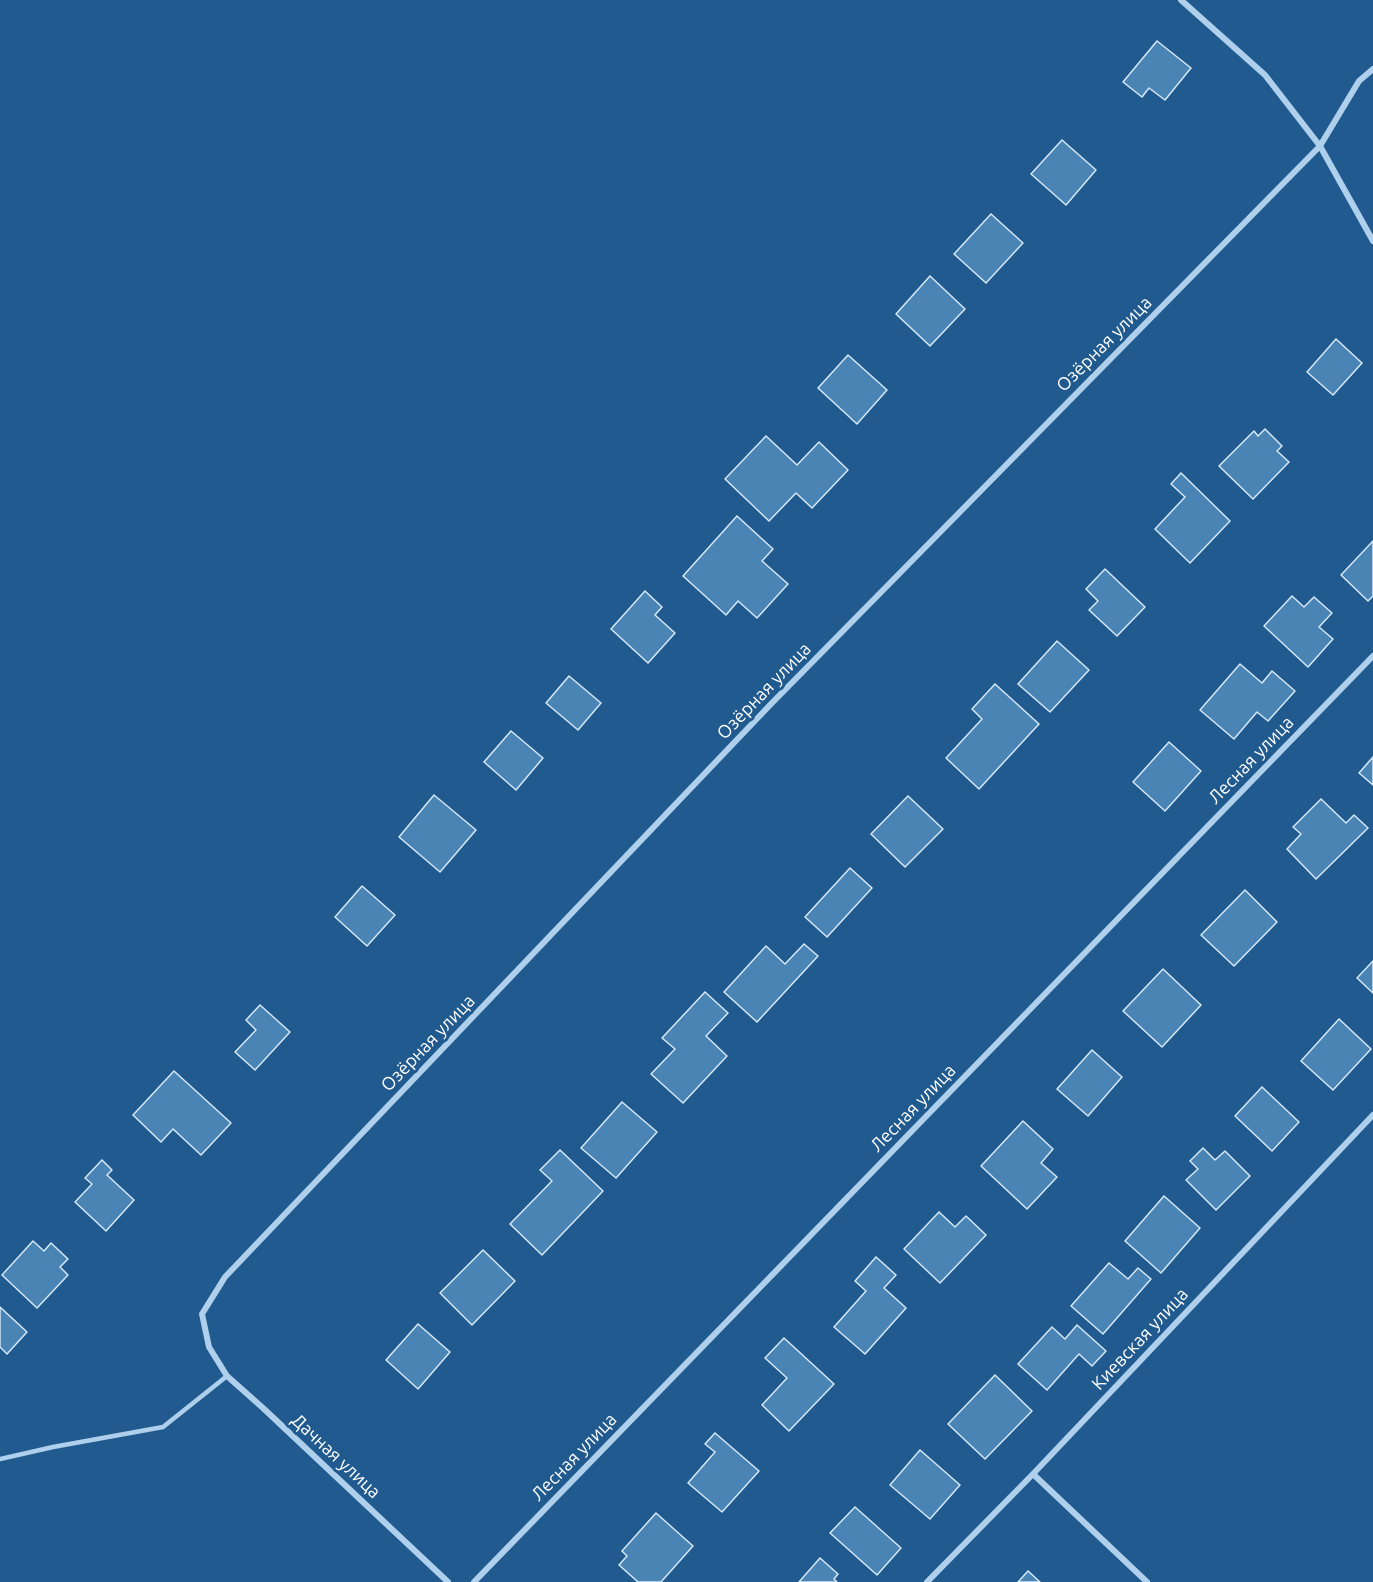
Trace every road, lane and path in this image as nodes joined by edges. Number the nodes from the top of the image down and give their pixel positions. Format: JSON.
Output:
{"nodes":[{"id":1,"x":1181,"y":0,"type":"edge"},
{"id":2,"x":1373,"y":69,"type":"edge"},
{"id":3,"x":1320,"y":146,"type":"junction"},
{"id":4,"x":1373,"y":241,"type":"edge"},
{"id":5,"x":1373,"y":656,"type":"edge"},
{"id":6,"x":1373,"y":1115,"type":"edge"},
{"id":7,"x":209,"y":1347,"type":"joint"},
{"id":8,"x":227,"y":1376,"type":"junction"},
{"id":9,"x":0,"y":1459,"type":"edge"},
{"id":10,"x":1033,"y":1474,"type":"junction"},
{"id":11,"x":448,"y":1582,"type":"edge"},
{"id":12,"x":474,"y":1582,"type":"edge"},
{"id":13,"x":927,"y":1582,"type":"edge"},
{"id":14,"x":1147,"y":1582,"type":"edge"}],
"edges":[{"from":1,"to":3,"type":"street"},
{"from":2,"to":3,"type":"street","name":"Озёрная улица"},
{"from":3,"to":4,"type":"street"},
{"from":3,"to":7,"type":"street","name":"Озёрная улица"},
{"from":5,"to":12,"type":"street","name":"Лесная улица"},
{"from":6,"to":10,"type":"street","name":"Киевская улица"},
{"from":7,"to":8,"type":"street","name":"Дачная улица"},
{"from":8,"to":9,"type":"lane"},
{"from":8,"to":11,"type":"street","name":"Дачная улица"},
{"from":10,"to":13,"type":"street","name":"Киевская улица"},
{"from":10,"to":14,"type":"street"}]}
